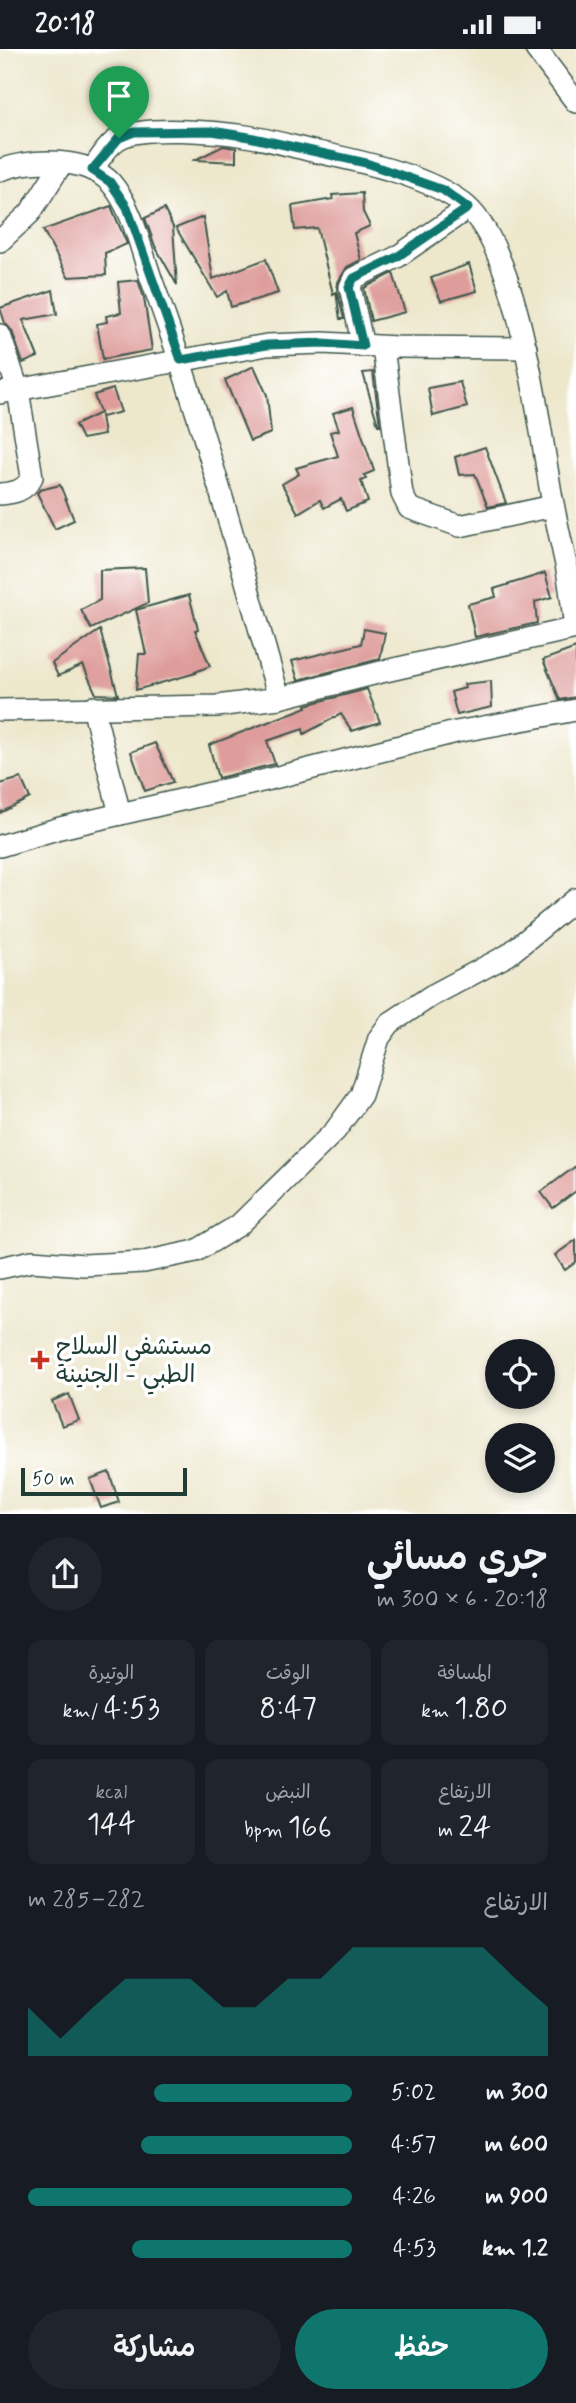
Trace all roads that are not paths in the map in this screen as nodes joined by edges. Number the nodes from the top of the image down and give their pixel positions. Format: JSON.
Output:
{"nodes":[{"id":1,"x":536,"y":49,"type":"edge"},
{"id":2,"x":576,"y":102,"type":"edge"},
{"id":3,"x":62,"y":163,"type":"junction"},
{"id":4,"x":0,"y":170,"type":"edge"},
{"id":5,"x":92,"y":170,"type":"junction"},
{"id":6,"x":468,"y":208,"type":"junction"},
{"id":7,"x":0,"y":241,"type":"edge"},
{"id":8,"x":0,"y":335,"type":"edge"},
{"id":9,"x":373,"y":347,"type":"junction"},
{"id":10,"x":526,"y":348,"type":"junction"},
{"id":11,"x":181,"y":360,"type":"junction"},
{"id":12,"x":9,"y":392,"type":"edge"},
{"id":13,"x":0,"y":494,"type":"edge"},
{"id":14,"x":553,"y":506,"type":"junction"},
{"id":15,"x":576,"y":628,"type":"edge"},
{"id":16,"x":279,"y":698,"type":"junction"},
{"id":17,"x":93,"y":706,"type":"junction"},
{"id":18,"x":0,"y":710,"type":"edge"},
{"id":19,"x":576,"y":710,"type":"edge"},
{"id":20,"x":120,"y":814,"type":"junction"},
{"id":21,"x":0,"y":846,"type":"edge"},
{"id":22,"x":576,"y":899,"type":"edge"},
{"id":23,"x":0,"y":1268,"type":"edge"}],
"edges":[{"from":1,"to":2,"type":"street"},
{"from":3,"to":4,"type":"street"},
{"from":3,"to":5,"type":"street"},
{"from":3,"to":7,"type":"street"},
{"from":5,"to":6,"type":"street"},
{"from":5,"to":11,"type":"street"},
{"from":6,"to":9,"type":"street"},
{"from":6,"to":10,"type":"street"},
{"from":8,"to":12,"type":"street"},
{"from":9,"to":10,"type":"street"},
{"from":9,"to":11,"type":"street"},
{"from":9,"to":14,"type":"street"},
{"from":10,"to":14,"type":"street"},
{"from":11,"to":12,"type":"street"},
{"from":11,"to":16,"type":"street"},
{"from":12,"to":13,"type":"street"},
{"from":14,"to":15,"type":"street"},
{"from":15,"to":16,"type":"street"},
{"from":16,"to":17,"type":"street"},
{"from":17,"to":18,"type":"street"},
{"from":17,"to":20,"type":"street"},
{"from":19,"to":20,"type":"street"},
{"from":20,"to":21,"type":"street"},
{"from":22,"to":23,"type":"street"}]}
